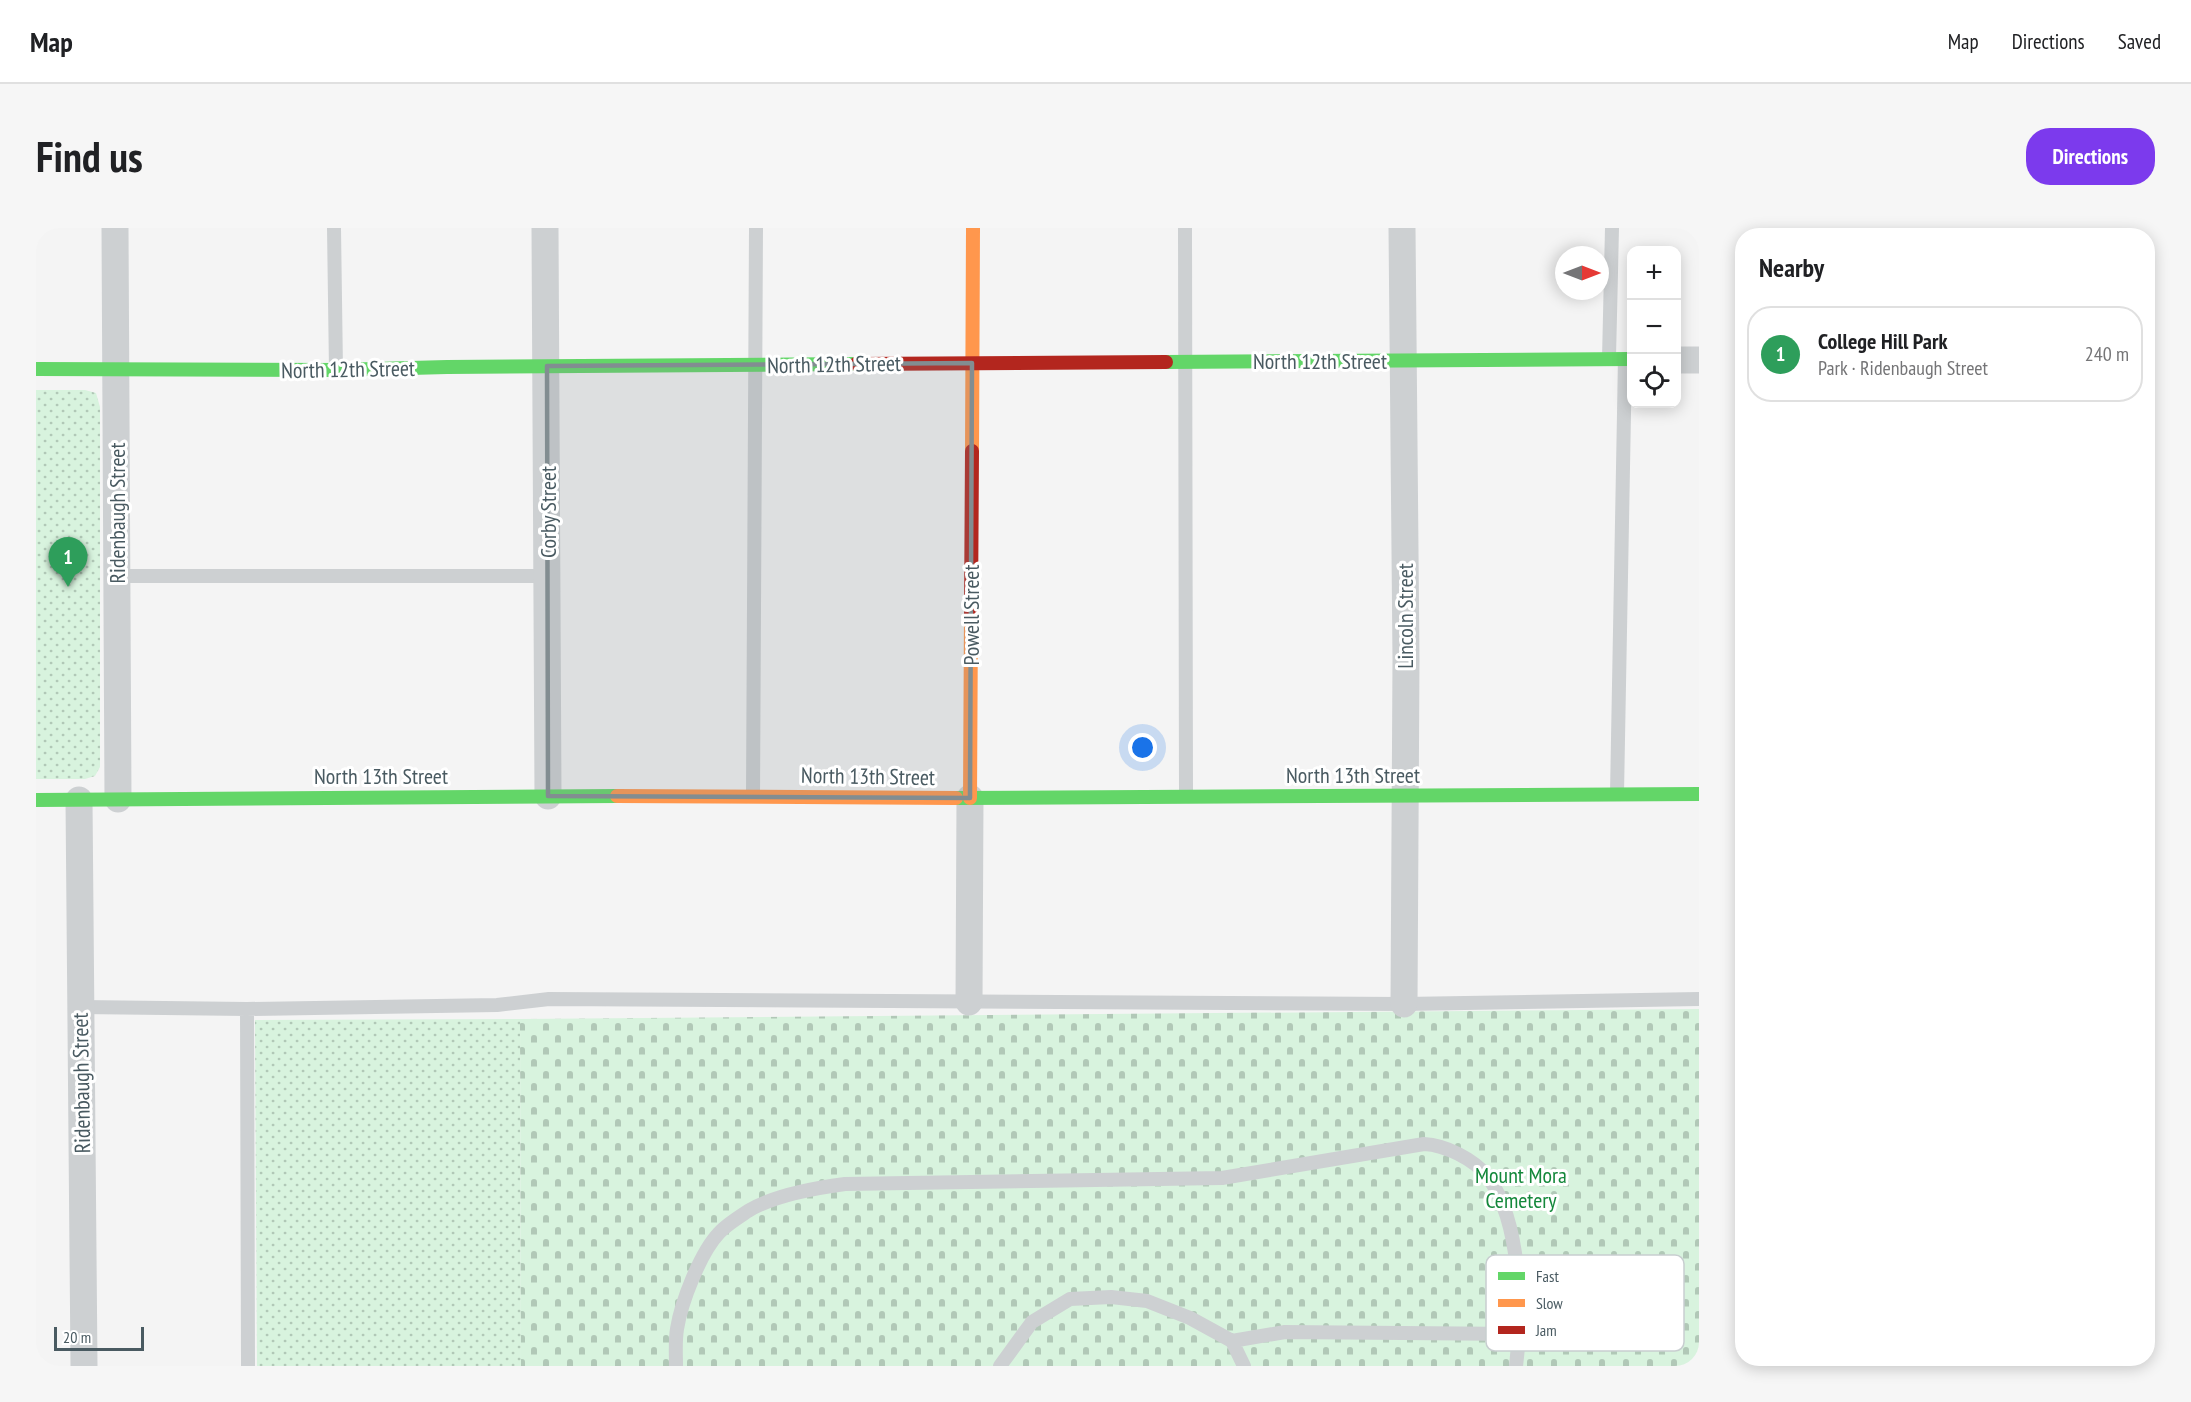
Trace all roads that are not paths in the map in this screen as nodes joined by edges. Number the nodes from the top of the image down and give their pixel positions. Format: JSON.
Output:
{"nodes":[{"id":1,"x":115,"y":228,"type":"edge"},
{"id":2,"x":334,"y":228,"type":"edge"},
{"id":3,"x":545,"y":228,"type":"edge"},
{"id":4,"x":756,"y":228,"type":"edge"},
{"id":5,"x":972,"y":228,"type":"edge"},
{"id":6,"x":1185,"y":228,"type":"edge"},
{"id":7,"x":1402,"y":228,"type":"edge"},
{"id":8,"x":1612,"y":228,"type":"edge"},
{"id":9,"x":1609,"y":359,"type":"junction"},
{"id":10,"x":1627,"y":359,"type":"edge"},
{"id":11,"x":1403,"y":360,"type":"junction"},
{"id":12,"x":1681,"y":360,"type":"edge"},
{"id":13,"x":1699,"y":360,"type":"edge"},
{"id":14,"x":1185,"y":361,"type":"junction"},
{"id":15,"x":972,"y":363,"type":"junction"},
{"id":16,"x":755,"y":364,"type":"junction"},
{"id":17,"x":547,"y":366,"type":"junction"},
{"id":18,"x":36,"y":369,"type":"edge"},
{"id":19,"x":116,"y":369,"type":"junction"},
{"id":20,"x":336,"y":370,"type":"junction"},
{"id":21,"x":1627,"y":399,"type":"edge"},
{"id":22,"x":118,"y":576,"type":"junction"},
{"id":23,"x":548,"y":576,"type":"junction"},
{"id":24,"x":1617,"y":794,"type":"junction"},
{"id":25,"x":1699,"y":794,"type":"edge"},
{"id":26,"x":1405,"y":795,"type":"junction"},
{"id":27,"x":548,"y":796,"type":"junction"},
{"id":28,"x":753,"y":796,"type":"junction"},
{"id":29,"x":1186,"y":796,"type":"junction"},
{"id":30,"x":970,"y":798,"type":"junction"},
{"id":31,"x":118,"y":799,"type":"junction"},
{"id":32,"x":36,"y":800,"type":"edge"},
{"id":33,"x":79,"y":800,"type":"junction"},
{"id":34,"x":1699,"y":999,"type":"edge"},
{"id":35,"x":969,"y":1002,"type":"junction"},
{"id":36,"x":1404,"y":1004,"type":"junction"},
{"id":37,"x":81,"y":1007,"type":"junction"},
{"id":38,"x":247,"y":1009,"type":"junction"},
{"id":39,"x":1515,"y":1255,"type":"edge"},
{"id":40,"x":1486,"y":1334,"type":"edge"},
{"id":41,"x":1232,"y":1341,"type":"junction"},
{"id":42,"x":1518,"y":1351,"type":"edge"},
{"id":43,"x":84,"y":1366,"type":"edge"},
{"id":44,"x":248,"y":1366,"type":"edge"},
{"id":45,"x":676,"y":1366,"type":"edge"},
{"id":46,"x":1000,"y":1366,"type":"edge"},
{"id":47,"x":1244,"y":1366,"type":"edge"},
{"id":48,"x":1516,"y":1366,"type":"edge"}],
"edges":[{"from":1,"to":19,"type":"street","name":"Ridenbaugh Street"},
{"from":2,"to":20,"type":"lane"},
{"from":3,"to":17,"type":"street","name":"Corby Street"},
{"from":4,"to":16,"type":"lane"},
{"from":5,"to":15,"type":"street","name":"Powell Street"},
{"from":6,"to":14,"type":"lane"},
{"from":7,"to":11,"type":"street","name":"Lincoln Street"},
{"from":8,"to":9,"type":"lane"},
{"from":9,"to":10,"type":"street","name":"North 12th Street"},
{"from":9,"to":11,"type":"street","name":"North 12th Street"},
{"from":11,"to":14,"type":"street","name":"North 12th Street"},
{"from":11,"to":26,"type":"street","name":"Lincoln Street"},
{"from":12,"to":13,"type":"street"},
{"from":14,"to":15,"type":"street","name":"North 12th Street"},
{"from":14,"to":29,"type":"lane"},
{"from":15,"to":16,"type":"street","name":"North 12th Street"},
{"from":15,"to":30,"type":"street","name":"Powell Street"},
{"from":16,"to":17,"type":"street","name":"North 12th Street"},
{"from":16,"to":28,"type":"lane"},
{"from":17,"to":20,"type":"street","name":"North 12th Street"},
{"from":17,"to":23,"type":"street","name":"Corby Street"},
{"from":18,"to":19,"type":"street","name":"North 12th Street"},
{"from":19,"to":20,"type":"street","name":"North 12th Street"},
{"from":19,"to":22,"type":"street","name":"Ridenbaugh Street"},
{"from":21,"to":24,"type":"lane"},
{"from":22,"to":23,"type":"lane"},
{"from":22,"to":31,"type":"street","name":"Ridenbaugh Street"},
{"from":23,"to":27,"type":"street","name":"Corby Street"},
{"from":24,"to":25,"type":"street","name":"North 13th Street"},
{"from":24,"to":26,"type":"street","name":"North 13th Street"},
{"from":26,"to":29,"type":"street","name":"North 13th Street"},
{"from":26,"to":36,"type":"street","name":"Lincoln Street"},
{"from":27,"to":28,"type":"street","name":"North 13th Street"},
{"from":27,"to":31,"type":"street","name":"North 13th Street"},
{"from":28,"to":30,"type":"street","name":"North 13th Street"},
{"from":29,"to":30,"type":"street","name":"North 13th Street"},
{"from":30,"to":35,"type":"street","name":"Powell Street"},
{"from":31,"to":33,"type":"street","name":"North 13th Street"},
{"from":32,"to":33,"type":"street","name":"North 13th Street"},
{"from":33,"to":37,"type":"street","name":"Ridenbaugh Street"},
{"from":34,"to":36,"type":"lane"},
{"from":35,"to":36,"type":"lane"},
{"from":35,"to":38,"type":"lane"},
{"from":37,"to":38,"type":"lane"},
{"from":37,"to":43,"type":"street","name":"Ridenbaugh Street"},
{"from":38,"to":44,"type":"lane"},
{"from":39,"to":45,"type":"lane"},
{"from":40,"to":41,"type":"lane"},
{"from":41,"to":46,"type":"lane"},
{"from":41,"to":47,"type":"lane"},
{"from":42,"to":48,"type":"lane"}]}
